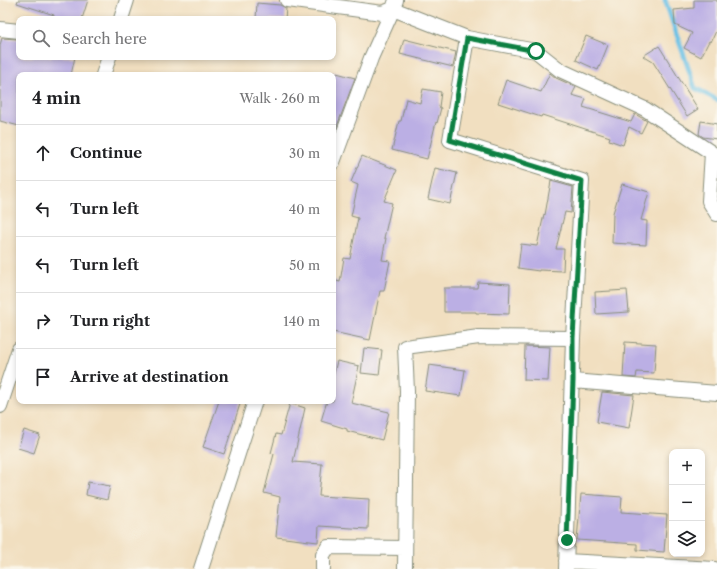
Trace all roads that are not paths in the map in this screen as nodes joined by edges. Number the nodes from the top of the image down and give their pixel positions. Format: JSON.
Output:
{"nodes":[{"id":1,"x":127,"y":0,"type":"edge"},
{"id":2,"x":287,"y":0,"type":"edge"},
{"id":3,"x":395,"y":5,"type":"edge"},
{"id":4,"x":122,"y":16,"type":"edge"},
{"id":5,"x":0,"y":29,"type":"edge"},
{"id":6,"x":16,"y":31,"type":"edge"},
{"id":7,"x":467,"y":38,"type":"junction"},
{"id":8,"x":108,"y":60,"type":"edge"},
{"id":9,"x":104,"y":72,"type":"edge"},
{"id":10,"x":336,"y":154,"type":"edge"},
{"id":11,"x":717,"y":214,"type":"edge"},
{"id":12,"x":573,"y":338,"type":"junction"},
{"id":13,"x":16,"y":355,"type":"edge"},
{"id":14,"x":6,"y":373,"type":"edge"},
{"id":15,"x":573,"y":381,"type":"junction"},
{"id":16,"x":717,"y":393,"type":"edge"},
{"id":17,"x":254,"y":404,"type":"edge"},
{"id":18,"x":0,"y":406,"type":"edge"},
{"id":19,"x":405,"y":548,"type":"junction"},
{"id":20,"x":566,"y":565,"type":"edge"},
{"id":21,"x":201,"y":569,"type":"edge"},
{"id":22,"x":323,"y":569,"type":"edge"},
{"id":23,"x":405,"y":569,"type":"edge"},
{"id":24,"x":715,"y":569,"type":"edge"}],
"edges":[{"from":1,"to":4,"type":"street"},
{"from":2,"to":3,"type":"street"},
{"from":3,"to":7,"type":"street"},
{"from":3,"to":10,"type":"street"},
{"from":5,"to":6,"type":"street"},
{"from":7,"to":11,"type":"street"},
{"from":7,"to":12,"type":"street"},
{"from":8,"to":9,"type":"street"},
{"from":12,"to":15,"type":"street"},
{"from":12,"to":19,"type":"street"},
{"from":13,"to":14,"type":"street"},
{"from":14,"to":18,"type":"street"},
{"from":15,"to":16,"type":"street"},
{"from":15,"to":20,"type":"street"},
{"from":17,"to":21,"type":"street"},
{"from":19,"to":22,"type":"street"},
{"from":19,"to":23,"type":"street"},
{"from":20,"to":24,"type":"street"}]}
